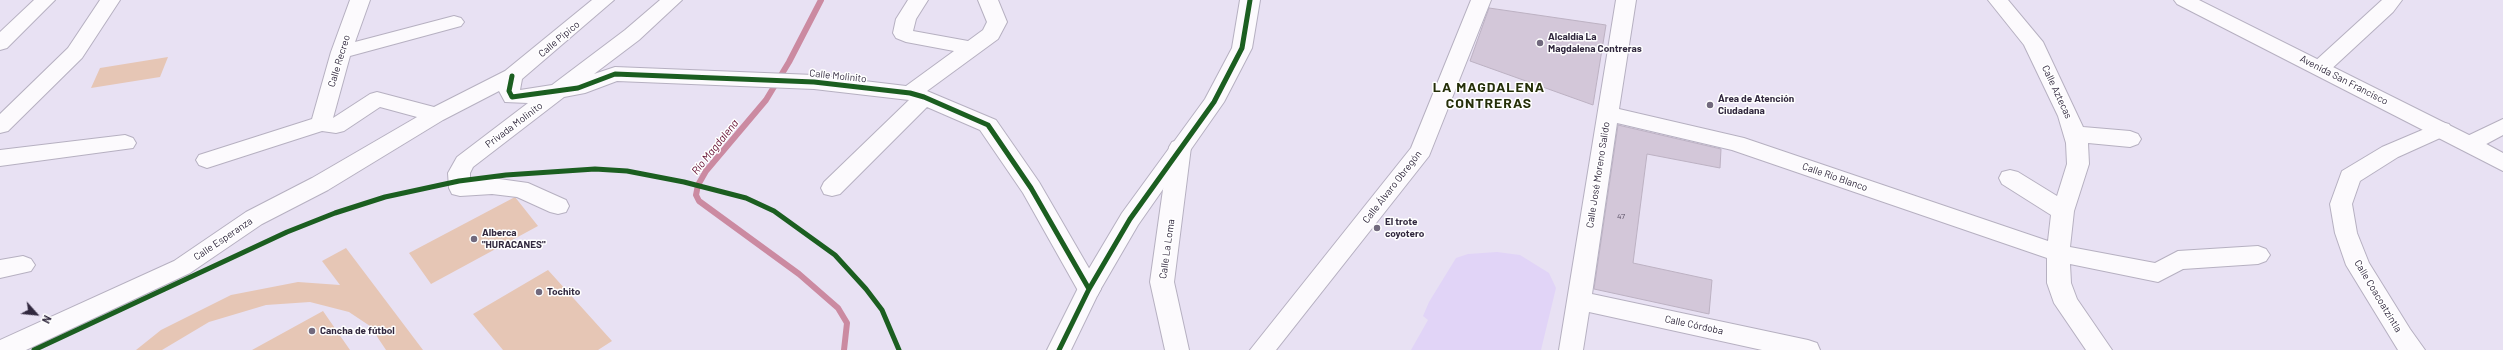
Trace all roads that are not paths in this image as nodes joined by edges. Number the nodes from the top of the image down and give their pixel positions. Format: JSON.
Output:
{"nodes":[{"id":1,"x":46,"y":0,"type":"edge"},
{"id":2,"x":110,"y":0,"type":"edge"},
{"id":3,"x":360,"y":0,"type":"edge"},
{"id":4,"x":604,"y":0,"type":"edge"},
{"id":5,"x":672,"y":0,"type":"edge"},
{"id":6,"x":918,"y":0,"type":"edge"},
{"id":7,"x":988,"y":0,"type":"edge"},
{"id":8,"x":1250,"y":0,"type":"edge"},
{"id":9,"x":1481,"y":0,"type":"edge"},
{"id":10,"x":1626,"y":0,"type":"edge"},
{"id":11,"x":1998,"y":0,"type":"edge"},
{"id":12,"x":2184,"y":0,"type":"edge"},
{"id":13,"x":2392,"y":0,"type":"edge"},
{"id":14,"x":454,"y":22,"type":"dead end"},
{"id":15,"x":0,"y":43,"type":"edge"},
{"id":16,"x":971,"y":48,"type":"junction"},
{"id":17,"x":340,"y":52,"type":"junction"},
{"id":18,"x":2320,"y":68,"type":"junction"},
{"id":19,"x":512,"y":76,"type":"junction"},
{"id":20,"x":558,"y":92,"type":"junction"},
{"id":21,"x":917,"y":95,"type":"junction"},
{"id":22,"x":1608,"y":114,"type":"junction"},
{"id":23,"x":436,"y":115,"type":"junction"},
{"id":24,"x":321,"y":124,"type":"junction"},
{"id":25,"x":0,"y":126,"type":"edge"},
{"id":26,"x":2503,"y":126,"type":"edge"},
{"id":27,"x":2441,"y":129,"type":"junction"},
{"id":28,"x":2074,"y":134,"type":"junction"},
{"id":29,"x":2130,"y":139,"type":"dead end"},
{"id":30,"x":125,"y":143,"type":"dead end"},
{"id":31,"x":2469,"y":144,"type":"junction"},
{"id":32,"x":1180,"y":146,"type":"junction"},
{"id":33,"x":0,"y":158,"type":"edge"},
{"id":34,"x":207,"y":160,"type":"dead end"},
{"id":35,"x":2503,"y":163,"type":"edge"},
{"id":36,"x":2010,"y":178,"type":"dead end"},
{"id":37,"x":832,"y":188,"type":"dead end"},
{"id":38,"x":558,"y":206,"type":"dead end"},
{"id":39,"x":2063,"y":211,"type":"junction"},
{"id":40,"x":2058,"y":253,"type":"junction"},
{"id":41,"x":2258,"y":255,"type":"dead end"},
{"id":42,"x":23,"y":265,"type":"dead end"},
{"id":43,"x":0,"y":269,"type":"edge"},
{"id":44,"x":1089,"y":289,"type":"junction"},
{"id":45,"x":1580,"y":301,"type":"junction"},
{"id":46,"x":2,"y":350,"type":"edge"},
{"id":47,"x":1059,"y":350,"type":"edge"},
{"id":48,"x":1177,"y":350,"type":"edge"},
{"id":49,"x":1262,"y":350,"type":"edge"},
{"id":50,"x":1571,"y":350,"type":"edge"},
{"id":51,"x":1808,"y":350,"type":"edge"},
{"id":52,"x":2100,"y":350,"type":"edge"},
{"id":53,"x":2413,"y":350,"type":"edge"}],
"edges":[{"from":1,"to":15,"type":"street"},
{"from":2,"to":25,"type":"street"},
{"from":3,"to":17,"type":"street","name":"Calle Recreo"},
{"from":4,"to":19,"type":"street","name":"Calle Pipico"},
{"from":5,"to":20,"type":"street","name":"Privada Molinito"},
{"from":6,"to":16,"type":"street"},
{"from":7,"to":16,"type":"street"},
{"from":8,"to":32,"type":"street"},
{"from":9,"to":49,"type":"street","name":"Calle Álvaro Obregón"},
{"from":10,"to":22,"type":"street","name":"Calle José Moreno Salido"},
{"from":11,"to":28,"type":"street","name":"Calle Aztecas"},
{"from":12,"to":18,"type":"street","name":"Avenida San Francisco"},
{"from":13,"to":18,"type":"street"},
{"from":14,"to":17,"type":"street"},
{"from":16,"to":21,"type":"street"},
{"from":17,"to":24,"type":"street","name":"Calle Recreo"},
{"from":18,"to":27,"type":"street","name":"Avenida San Francisco"},
{"from":19,"to":20,"type":"street","name":"Calle Molinito"},
{"from":19,"to":23,"type":"street","name":"Calle Esperanza"},
{"from":20,"to":21,"type":"street","name":"Calle Molinito"},
{"from":20,"to":38,"type":"street","name":"Privada Molinito"},
{"from":21,"to":37,"type":"street"},
{"from":21,"to":44,"type":"street","name":"Calle Molinito"},
{"from":22,"to":40,"type":"street","name":"Calle Río Blanco"},
{"from":22,"to":45,"type":"street","name":"Calle José Moreno Salido"},
{"from":23,"to":24,"type":"street"},
{"from":23,"to":46,"type":"street","name":"Calle Esperanza"},
{"from":24,"to":34,"type":"street"},
{"from":26,"to":31,"type":"street"},
{"from":27,"to":31,"type":"street","name":"Avenida San Francisco"},
{"from":27,"to":53,"type":"street","name":"Calle Coacoatzintla"},
{"from":28,"to":29,"type":"street"},
{"from":28,"to":39,"type":"street","name":"Calle Aztecas"},
{"from":30,"to":33,"type":"street"},
{"from":31,"to":35,"type":"street","name":"Avenida San Francisco"},
{"from":32,"to":44,"type":"street"},
{"from":32,"to":48,"type":"street","name":"Calle La Loma"},
{"from":36,"to":39,"type":"street"},
{"from":39,"to":40,"type":"street","name":"Calle Aztecas"},
{"from":40,"to":41,"type":"street","name":"Calle Río Blanco"},
{"from":40,"to":52,"type":"street","name":"Calle Aztecas"},
{"from":42,"to":43,"type":"street"},
{"from":44,"to":47,"type":"street"},
{"from":45,"to":50,"type":"street","name":"Calle José Moreno Salido"},
{"from":45,"to":51,"type":"street","name":"Calle Córdoba"}]}
